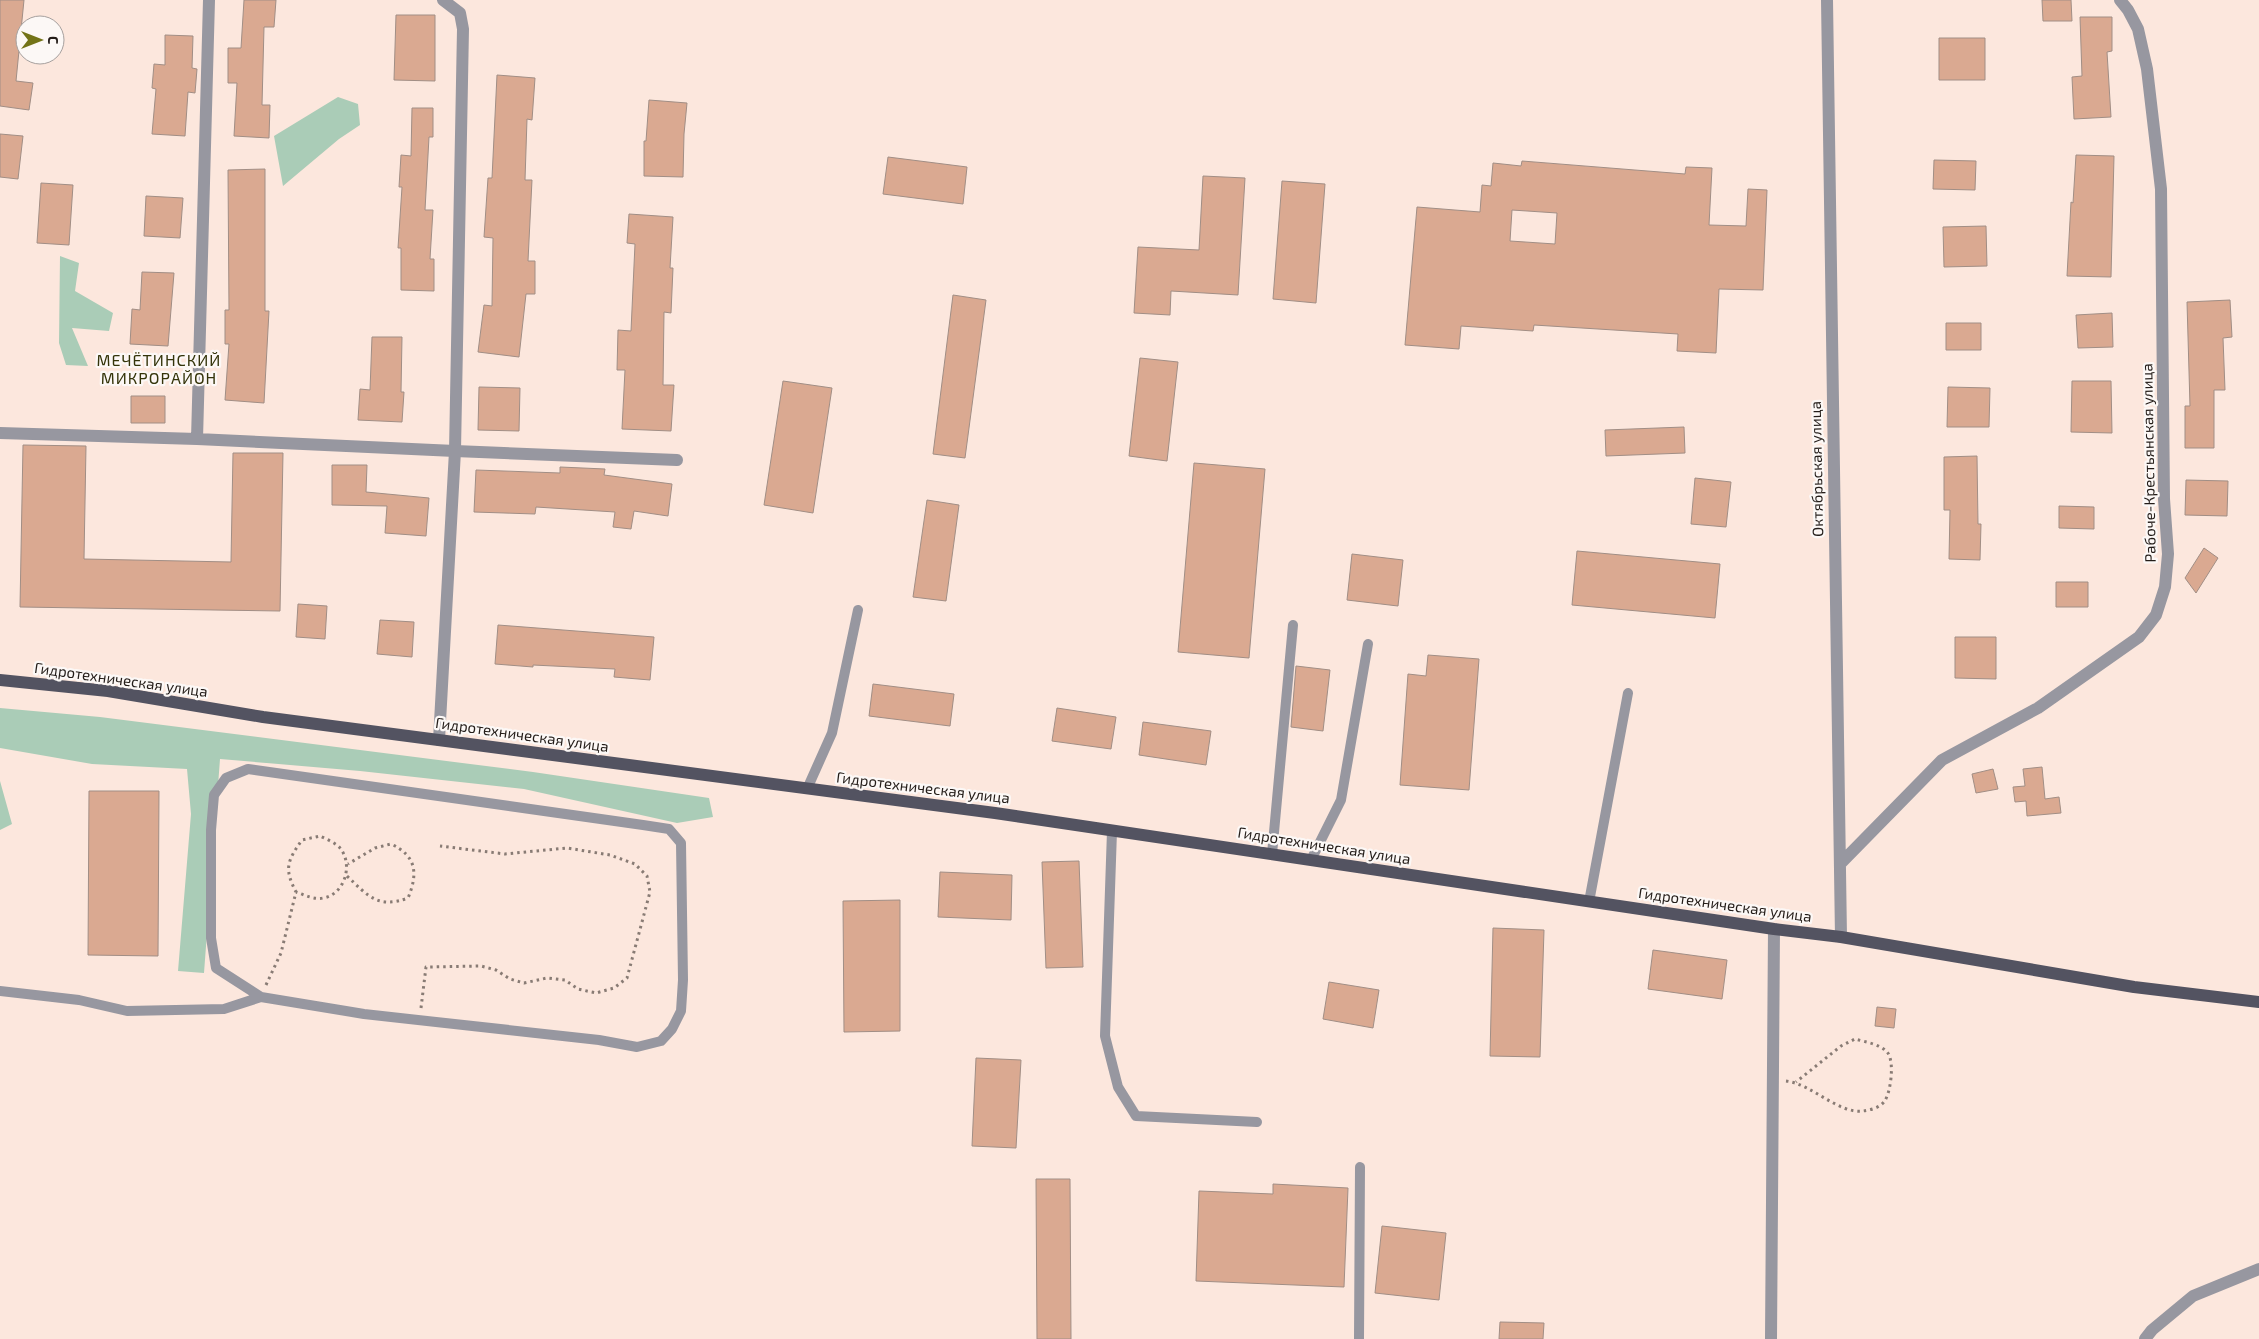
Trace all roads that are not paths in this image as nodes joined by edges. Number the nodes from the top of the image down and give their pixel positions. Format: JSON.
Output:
{"nodes":[{"id":1,"x":209,"y":0,"type":"edge"},
{"id":2,"x":443,"y":0,"type":"edge"},
{"id":3,"x":1827,"y":0,"type":"edge"},
{"id":4,"x":2120,"y":0,"type":"edge"},
{"id":5,"x":0,"y":434,"type":"edge"},
{"id":6,"x":197,"y":439,"type":"junction"},
{"id":7,"x":455,"y":451,"type":"junction"},
{"id":8,"x":677,"y":460,"type":"dead end"},
{"id":9,"x":858,"y":610,"type":"dead end"},
{"id":10,"x":1293,"y":625,"type":"dead end"},
{"id":11,"x":1368,"y":644,"type":"dead end"},
{"id":12,"x":0,"y":680,"type":"edge"},
{"id":13,"x":1628,"y":693,"type":"dead end"},
{"id":14,"x":439,"y":740,"type":"junction"},
{"id":15,"x":808,"y":789,"type":"junction"},
{"id":16,"x":1112,"y":831,"type":"junction"},
{"id":17,"x":1272,"y":854,"type":"junction"},
{"id":18,"x":1311,"y":860,"type":"junction"},
{"id":19,"x":1840,"y":864,"type":"junction"},
{"id":20,"x":1589,"y":902,"type":"junction"},
{"id":21,"x":1774,"y":930,"type":"junction"},
{"id":22,"x":1841,"y":937,"type":"junction"},
{"id":23,"x":0,"y":991,"type":"edge"},
{"id":24,"x":261,"y":997,"type":"junction"},
{"id":25,"x":2259,"y":1002,"type":"edge"},
{"id":26,"x":1257,"y":1122,"type":"dead end"},
{"id":27,"x":1360,"y":1167,"type":"dead end"},
{"id":28,"x":2259,"y":1269,"type":"edge"},
{"id":29,"x":1359,"y":1339,"type":"edge"},
{"id":30,"x":1771,"y":1339,"type":"edge"},
{"id":31,"x":2146,"y":1339,"type":"edge"}],
"edges":[{"from":1,"to":6,"type":"street"},
{"from":2,"to":7,"type":"street"},
{"from":3,"to":19,"type":"street","name":"Октябрьская улица"},
{"from":4,"to":19,"type":"street","name":"Рабоче-Крестьянская улица"},
{"from":5,"to":6,"type":"street"},
{"from":6,"to":7,"type":"street"},
{"from":7,"to":8,"type":"street"},
{"from":7,"to":14,"type":"street"},
{"from":9,"to":15,"type":"lane"},
{"from":10,"to":17,"type":"lane"},
{"from":11,"to":18,"type":"lane"},
{"from":12,"to":14,"type":"main road","name":"Гидротехническая улица"},
{"from":13,"to":20,"type":"lane"},
{"from":14,"to":15,"type":"main road","name":"Гидротехническая улица"},
{"from":15,"to":16,"type":"main road","name":"Гидротехническая улица"},
{"from":16,"to":17,"type":"main road","name":"Гидротехническая улица"},
{"from":16,"to":26,"type":"lane"},
{"from":17,"to":18,"type":"main road","name":"Гидротехническая улица"},
{"from":18,"to":20,"type":"main road","name":"Гидротехническая улица"},
{"from":19,"to":22,"type":"street","name":"Октябрьская улица"},
{"from":20,"to":21,"type":"main road","name":"Гидротехническая улица"},
{"from":21,"to":22,"type":"main road","name":"Гидротехническая улица"},
{"from":21,"to":30,"type":"street"},
{"from":22,"to":25,"type":"main road","name":"Гидротехническая улица"},
{"from":23,"to":24,"type":"lane"},
{"from":24,"to":24,"type":"lane"},
{"from":27,"to":29,"type":"lane"},
{"from":28,"to":31,"type":"street"}]}
